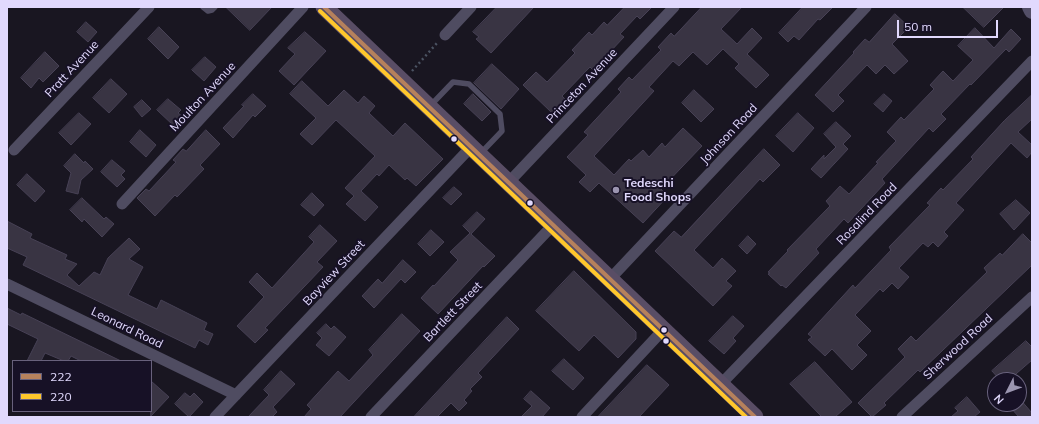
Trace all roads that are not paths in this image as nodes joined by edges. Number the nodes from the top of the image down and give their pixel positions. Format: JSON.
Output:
{"nodes":[{"id":1,"x":149,"y":7,"type":"edge"},
{"id":2,"x":204,"y":7,"type":"edge"},
{"id":3,"x":215,"y":7,"type":"edge"},
{"id":4,"x":303,"y":7,"type":"edge"},
{"id":5,"x":324,"y":7,"type":"edge"},
{"id":6,"x":471,"y":7,"type":"edge"},
{"id":7,"x":674,"y":7,"type":"edge"},
{"id":8,"x":866,"y":7,"type":"edge"},
{"id":9,"x":1030,"y":7,"type":"edge"},
{"id":10,"x":1032,"y":11,"type":"edge"},
{"id":11,"x":445,"y":35,"type":"road end"},
{"id":12,"x":1032,"y":61,"type":"edge"},
{"id":13,"x":430,"y":107,"type":"junction"},
{"id":14,"x":14,"y":150,"type":"dead end"},
{"id":15,"x":476,"y":150,"type":"junction"},
{"id":16,"x":509,"y":182,"type":"junction"},
{"id":17,"x":122,"y":204,"type":"dead end"},
{"id":18,"x":554,"y":224,"type":"junction"},
{"id":19,"x":610,"y":279,"type":"junction"},
{"id":20,"x":7,"y":284,"type":"edge"},
{"id":21,"x":1032,"y":297,"type":"edge"},
{"id":22,"x":663,"y":330,"type":"junction"},
{"id":23,"x":721,"y":384,"type":"junction"},
{"id":24,"x":236,"y":395,"type":"junction"},
{"id":25,"x":215,"y":417,"type":"edge"},
{"id":26,"x":371,"y":417,"type":"edge"},
{"id":27,"x":582,"y":417,"type":"edge"},
{"id":28,"x":755,"y":417,"type":"edge"},
{"id":29,"x":902,"y":417,"type":"edge"}],
"edges":[{"from":1,"to":14,"type":"street","name":"Pratt Avenue"},
{"from":2,"to":3,"type":"lane"},
{"from":4,"to":17,"type":"street","name":"Moulton Avenue"},
{"from":5,"to":13,"type":"main road"},
{"from":6,"to":11,"type":"street"},
{"from":7,"to":16,"type":"street","name":"Princeton Avenue"},
{"from":8,"to":19,"type":"street","name":"Johnson Road"},
{"from":9,"to":10,"type":"street"},
{"from":12,"to":23,"type":"street","name":"Rosalind Road"},
{"from":13,"to":15,"type":"main road"},
{"from":13,"to":15,"type":"lane"},
{"from":15,"to":16,"type":"main road"},
{"from":15,"to":24,"type":"street","name":"Bayview Street"},
{"from":16,"to":18,"type":"main road"},
{"from":18,"to":19,"type":"main road"},
{"from":18,"to":26,"type":"street","name":"Bartlett Street"},
{"from":19,"to":22,"type":"main road"},
{"from":20,"to":24,"type":"street","name":"Leonard Road"},
{"from":21,"to":29,"type":"street","name":"Sherwood Road"},
{"from":22,"to":23,"type":"main road"},
{"from":22,"to":27,"type":"street"},
{"from":23,"to":28,"type":"main road"},
{"from":24,"to":25,"type":"street","name":"Bayview Street"}]}
